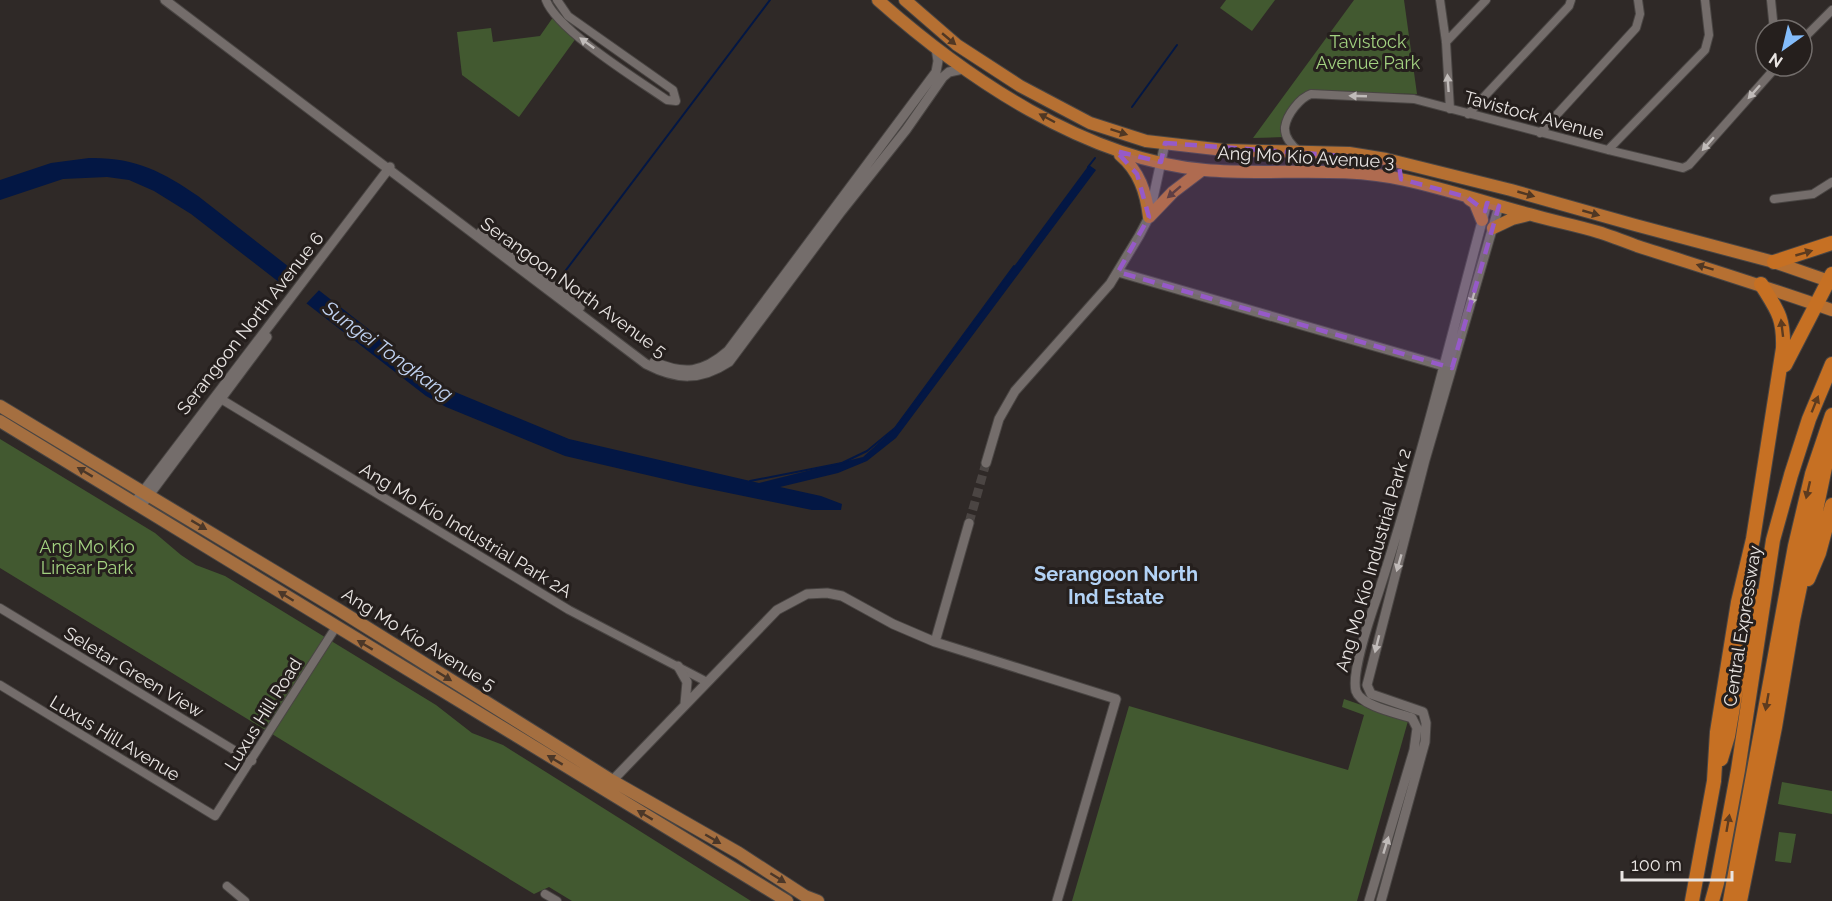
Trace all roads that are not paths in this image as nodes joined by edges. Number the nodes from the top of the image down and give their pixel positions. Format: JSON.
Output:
{"nodes":[{"id":1,"x":165,"y":0,"type":"edge"},
{"id":2,"x":172,"y":0,"type":"edge"},
{"id":3,"x":546,"y":0,"type":"edge"},
{"id":4,"x":557,"y":0,"type":"edge"},
{"id":5,"x":878,"y":0,"type":"edge"},
{"id":6,"x":905,"y":0,"type":"edge"},
{"id":7,"x":1440,"y":0,"type":"edge"},
{"id":8,"x":1486,"y":0,"type":"edge"},
{"id":9,"x":1571,"y":0,"type":"edge"},
{"id":10,"x":1638,"y":0,"type":"edge"},
{"id":11,"x":1705,"y":0,"type":"edge"},
{"id":12,"x":1771,"y":0,"type":"edge"},
{"id":13,"x":1832,"y":10,"type":"edge"},
{"id":14,"x":1773,"y":18,"type":"edge"},
{"id":15,"x":1814,"y":28,"type":"edge"},
{"id":16,"x":1446,"y":42,"type":"junction"},
{"id":17,"x":936,"y":48,"type":"junction"},
{"id":18,"x":963,"y":69,"type":"junction"},
{"id":19,"x":1766,"y":78,"type":"edge"},
{"id":20,"x":662,"y":82,"type":"junction"},
{"id":21,"x":656,"y":92,"type":"junction"},
{"id":22,"x":1450,"y":109,"type":"junction"},
{"id":23,"x":1468,"y":114,"type":"junction"},
{"id":24,"x":1540,"y":133,"type":"junction"},
{"id":25,"x":1166,"y":143,"type":"junction"},
{"id":26,"x":1608,"y":150,"type":"junction"},
{"id":27,"x":1116,"y":151,"type":"junction"},
{"id":28,"x":1301,"y":152,"type":"junction"},
{"id":29,"x":1394,"y":160,"type":"junction"},
{"id":30,"x":1161,"y":162,"type":"junction"},
{"id":31,"x":393,"y":170,"type":"junction"},
{"id":32,"x":1202,"y":170,"type":"junction"},
{"id":33,"x":1391,"y":177,"type":"junction"},
{"id":34,"x":1832,"y":182,"type":"edge"},
{"id":35,"x":1467,"y":197,"type":"junction"},
{"id":36,"x":1774,"y":199,"type":"dead end"},
{"id":37,"x":1493,"y":204,"type":"junction"},
{"id":38,"x":1529,"y":214,"type":"junction"},
{"id":39,"x":1149,"y":217,"type":"junction"},
{"id":40,"x":1488,"y":224,"type":"junction"},
{"id":41,"x":1832,"y":243,"type":"edge"},
{"id":42,"x":1774,"y":261,"type":"junction"},
{"id":43,"x":1118,"y":272,"type":"junction"},
{"id":44,"x":1831,"y":279,"type":"edge"},
{"id":45,"x":1761,"y":284,"type":"junction"},
{"id":46,"x":1816,"y":304,"type":"junction"},
{"id":47,"x":1832,"y":310,"type":"edge"},
{"id":48,"x":1447,"y":367,"type":"junction"},
{"id":49,"x":1830,"y":368,"type":"edge"},
{"id":50,"x":1778,"y":378,"type":"junction"},
{"id":51,"x":218,"y":397,"type":"junction"},
{"id":52,"x":0,"y":406,"type":"edge"},
{"id":53,"x":1832,"y":415,"type":"edge"},
{"id":54,"x":0,"y":421,"type":"edge"},
{"id":55,"x":1832,"y":444,"type":"edge"},
{"id":56,"x":986,"y":463,"type":"tunnel mouth"},
{"id":57,"x":146,"y":493,"type":"junction"},
{"id":58,"x":138,"y":504,"type":"junction"},
{"id":59,"x":1832,"y":505,"type":"edge"},
{"id":60,"x":969,"y":524,"type":"tunnel mouth"},
{"id":61,"x":1773,"y":540,"type":"junction"},
{"id":62,"x":0,"y":608,"type":"edge"},
{"id":63,"x":1793,"y":620,"type":"junction"},
{"id":64,"x":336,"y":627,"type":"junction"},
{"id":65,"x":935,"y":642,"type":"junction"},
{"id":66,"x":394,"y":645,"type":"junction"},
{"id":67,"x":394,"y":663,"type":"junction"},
{"id":68,"x":678,"y":666,"type":"junction"},
{"id":69,"x":707,"y":682,"type":"junction"},
{"id":70,"x":0,"y":685,"type":"edge"},
{"id":71,"x":685,"y":704,"type":"junction"},
{"id":72,"x":252,"y":761,"type":"junction"},
{"id":73,"x":1714,"y":781,"type":"junction"},
{"id":74,"x":608,"y":785,"type":"junction"},
{"id":75,"x":215,"y":816,"type":"joint"},
{"id":76,"x":227,"y":886,"type":"dead end"},
{"id":77,"x":545,"y":894,"type":"dead end"},
{"id":78,"x":245,"y":901,"type":"edge"},
{"id":79,"x":557,"y":901,"type":"edge"},
{"id":80,"x":787,"y":901,"type":"edge"},
{"id":81,"x":818,"y":901,"type":"edge"},
{"id":82,"x":1057,"y":901,"type":"edge"},
{"id":83,"x":1369,"y":901,"type":"edge"},
{"id":84,"x":1381,"y":901,"type":"edge"},
{"id":85,"x":1692,"y":901,"type":"edge"},
{"id":86,"x":1712,"y":901,"type":"edge"},
{"id":87,"x":1730,"y":901,"type":"edge"},
{"id":88,"x":1740,"y":901,"type":"edge"}],
"edges":[{"from":1,"to":31,"type":"street","name":"Serangoon North Avenue 5"},
{"from":2,"to":31,"type":"street","name":"Serangoon North Avenue 5"},
{"from":21,"to":3,"type":"street","one_way":true},
{"from":4,"to":20,"type":"street"},
{"from":5,"to":17,"type":"highway","name":"Ang Mo Kio Avenue 3"},
{"from":6,"to":25,"type":"highway","name":"Ang Mo Kio Avenue 3","one_way":true},
{"from":7,"to":16,"type":"street"},
{"from":8,"to":16,"type":"street"},
{"from":9,"to":23,"type":"street"},
{"from":10,"to":24,"type":"street"},
{"from":11,"to":26,"type":"street"},
{"from":12,"to":14,"type":"street"},
{"from":13,"to":15,"type":"street"},
{"from":22,"to":16,"type":"street","one_way":true},
{"from":17,"to":18,"type":"highway","name":"Ang Mo Kio Avenue 3"},
{"from":17,"to":31,"type":"street","name":"Serangoon North Avenue 5"},
{"from":27,"to":18,"type":"highway","name":"Ang Mo Kio Avenue 3","one_way":true},
{"from":18,"to":31,"type":"street","name":"Serangoon North Avenue 5"},
{"from":19,"to":26,"type":"street","name":"Tavistock Avenue","one_way":true},
{"from":20,"to":21,"type":"street"},
{"from":20,"to":21,"type":"street"},
{"from":22,"to":23,"type":"street","name":"Tavistock Avenue"},
{"from":22,"to":28,"type":"street","name":"Tavistock Avenue","one_way":true},
{"from":23,"to":24,"type":"street","name":"Tavistock Avenue"},
{"from":24,"to":26,"type":"street","name":"Tavistock Avenue"},
{"from":25,"to":28,"type":"highway","name":"Ang Mo Kio Avenue 3"},
{"from":25,"to":30,"type":"street"},
{"from":27,"to":30,"type":"highway","name":"Ang Mo Kio Avenue 3"},
{"from":27,"to":39,"type":"highway"},
{"from":28,"to":29,"type":"highway","name":"Ang Mo Kio Avenue 3"},
{"from":29,"to":33,"type":"highway"},
{"from":29,"to":42,"type":"highway","name":"Ang Mo Kio Avenue 3","one_way":true},
{"from":30,"to":32,"type":"highway","name":"Ang Mo Kio Avenue 3"},
{"from":30,"to":39,"type":"street"},
{"from":31,"to":51,"type":"street","name":"Serangoon North Avenue 6"},
{"from":32,"to":33,"type":"highway","name":"Ang Mo Kio Avenue 3"},
{"from":32,"to":39,"type":"highway","one_way":true},
{"from":33,"to":35,"type":"highway","name":"Ang Mo Kio Avenue 3"},
{"from":34,"to":36,"type":"street"},
{"from":35,"to":37,"type":"highway","name":"Ang Mo Kio Avenue 3"},
{"from":35,"to":40,"type":"highway"},
{"from":37,"to":38,"type":"highway","name":"Ang Mo Kio Avenue 3"},
{"from":37,"to":40,"type":"street","name":"Ang Mo Kio Industrial Park 2"},
{"from":38,"to":40,"type":"highway"},
{"from":45,"to":38,"type":"highway","name":"Ang Mo Kio Avenue 3","one_way":true},
{"from":39,"to":43,"type":"street"},
{"from":40,"to":48,"type":"street","name":"Ang Mo Kio Industrial Park 2"},
{"from":42,"to":41,"type":"highway","one_way":true},
{"from":42,"to":44,"type":"highway","name":"Ang Mo Kio Avenue 3"},
{"from":43,"to":48,"type":"street"},
{"from":43,"to":56,"type":"street"},
{"from":44,"to":46,"type":"highway"},
{"from":45,"to":46,"type":"highway","name":"Ang Mo Kio Avenue 3"},
{"from":50,"to":45,"type":"highway","one_way":true},
{"from":46,"to":47,"type":"highway","name":"Ang Mo Kio Avenue 3"},
{"from":46,"to":50,"type":"highway"},
{"from":83,"to":48,"type":"street","name":"Ang Mo Kio Industrial Park 2","one_way":true},
{"from":48,"to":84,"type":"street","name":"Ang Mo Kio Industrial Park 2","one_way":true},
{"from":61,"to":49,"type":"highway","name":"Central Expressway","one_way":true},
{"from":50,"to":73,"type":"highway"},
{"from":51,"to":57,"type":"street","name":"Serangoon North Avenue 6"},
{"from":51,"to":68,"type":"street","name":"Ang Mo Kio Industrial Park 2A"},
{"from":52,"to":57,"type":"main road","name":"Ang Mo Kio Avenue 5"},
{"from":53,"to":87,"type":"highway","name":"Central Expressway","one_way":true},
{"from":58,"to":54,"type":"main road","name":"Ang Mo Kio Avenue 5","one_way":true},
{"from":55,"to":63,"type":"highway"},
{"from":57,"to":58,"type":"street","name":"Serangoon North Avenue 6"},
{"from":57,"to":66,"type":"main road","name":"Ang Mo Kio Avenue 5","one_way":true},
{"from":64,"to":58,"type":"main road","name":"Ang Mo Kio Avenue 5","one_way":true},
{"from":59,"to":63,"type":"highway"},
{"from":60,"to":65,"type":"street"},
{"from":61,"to":73,"type":"highway"},
{"from":86,"to":61,"type":"highway","name":"Central Expressway","one_way":true},
{"from":62,"to":72,"type":"street","name":"Seletar Green View"},
{"from":63,"to":88,"type":"highway"},
{"from":67,"to":64,"type":"main road","name":"Ang Mo Kio Avenue 5","one_way":true},
{"from":64,"to":72,"type":"street","name":"Luxus Hill Road"},
{"from":65,"to":69,"type":"street"},
{"from":65,"to":82,"type":"street"},
{"from":66,"to":67,"type":"main road"},
{"from":66,"to":74,"type":"main road","name":"Ang Mo Kio Avenue 5","one_way":true},
{"from":74,"to":67,"type":"main road","name":"Ang Mo Kio Avenue 5","one_way":true},
{"from":68,"to":69,"type":"street","name":"Ang Mo Kio Industrial Park 2A"},
{"from":68,"to":71,"type":"street"},
{"from":69,"to":71,"type":"street"},
{"from":70,"to":75,"type":"street","name":"Luxus Hill Avenue"},
{"from":71,"to":74,"type":"street"},
{"from":72,"to":75,"type":"street","name":"Luxus Hill Road"},
{"from":73,"to":85,"type":"highway"},
{"from":80,"to":74,"type":"main road","name":"Ang Mo Kio Avenue 5","one_way":true},
{"from":74,"to":81,"type":"main road","name":"Ang Mo Kio Avenue 5","one_way":true},
{"from":76,"to":78,"type":"street"},
{"from":77,"to":79,"type":"street"}]}
